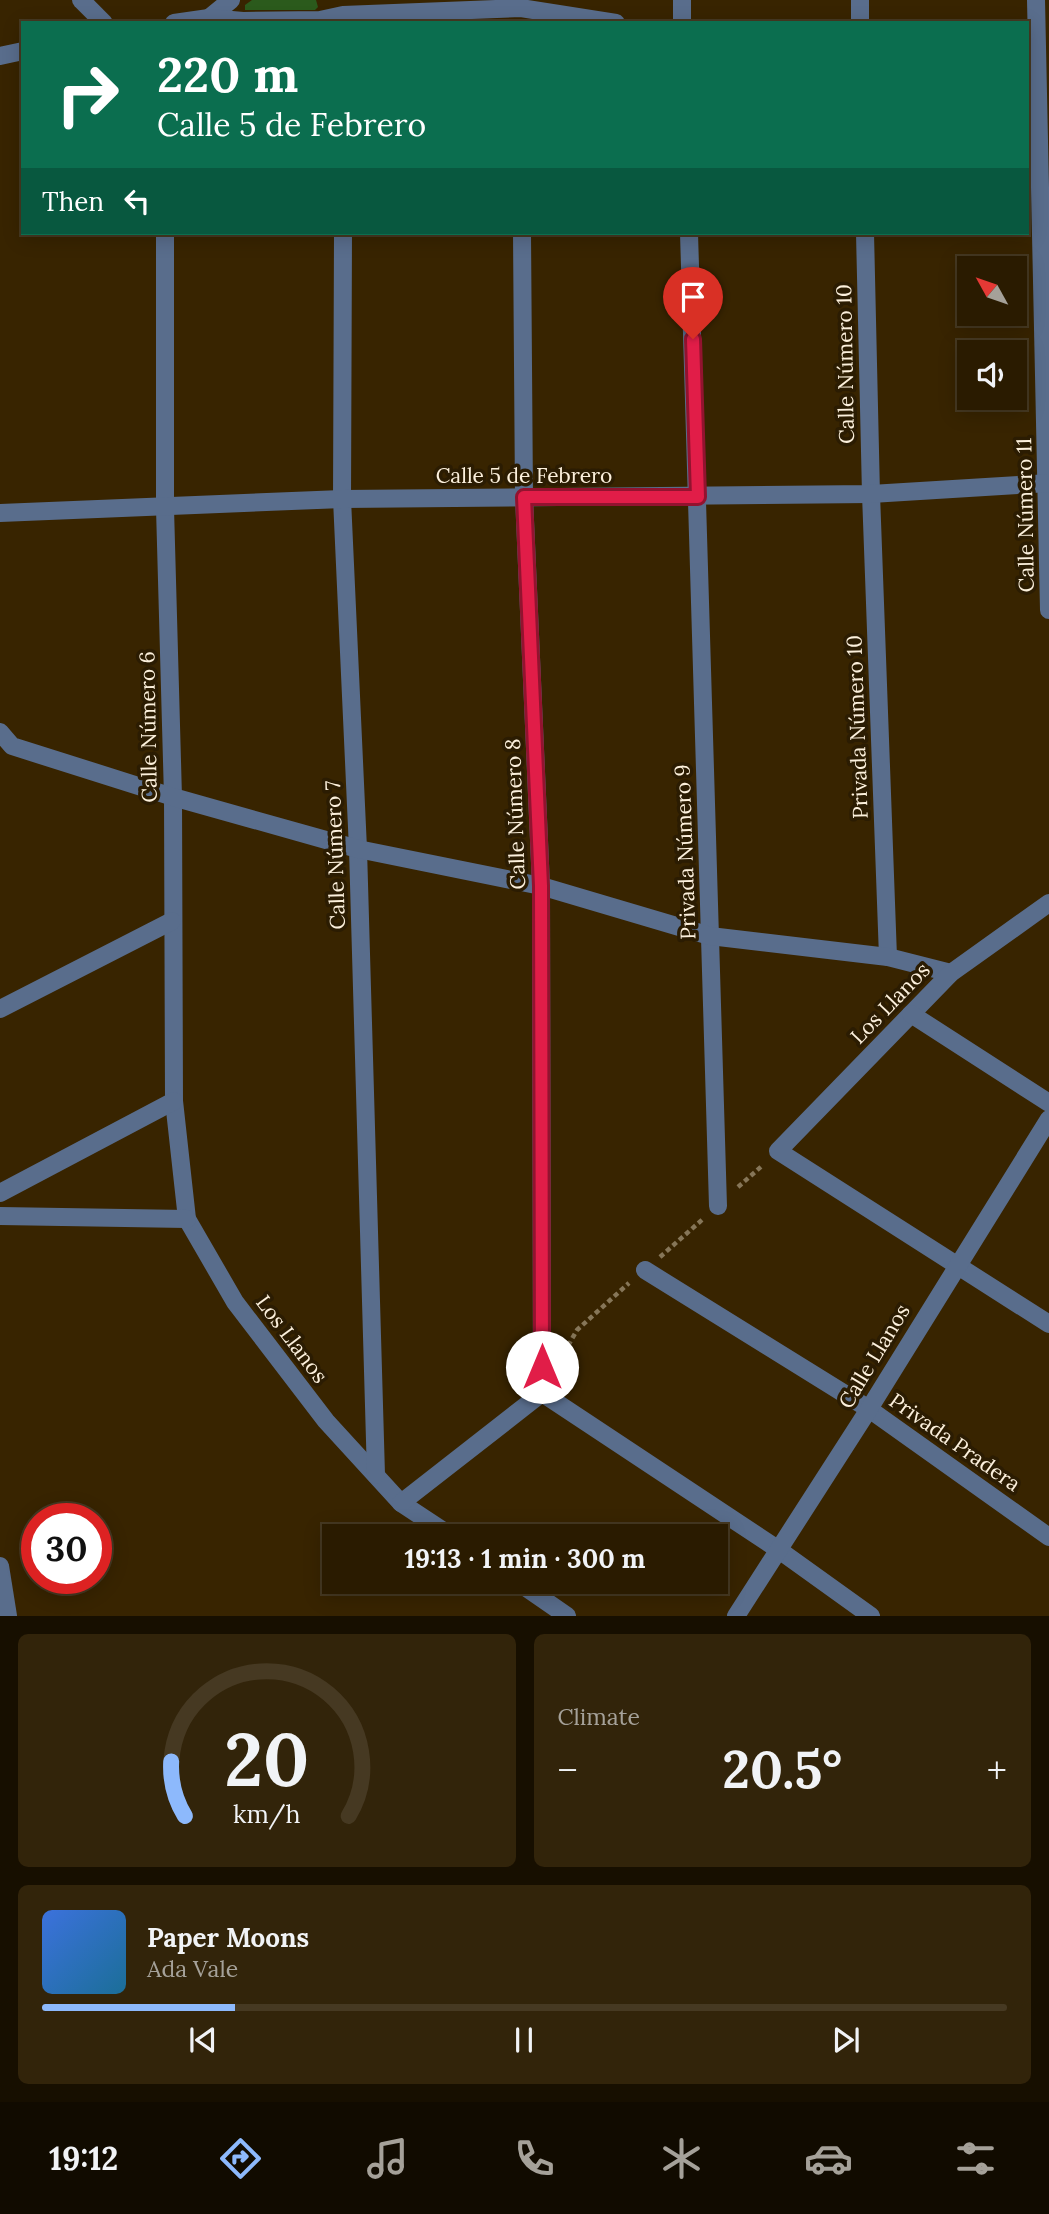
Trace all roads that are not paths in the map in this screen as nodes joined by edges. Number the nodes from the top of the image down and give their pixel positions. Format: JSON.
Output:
{"nodes":[{"id":1,"x":81,"y":0,"type":"edge"},
{"id":2,"x":231,"y":0,"type":"edge"},
{"id":3,"x":682,"y":0,"type":"edge"},
{"id":4,"x":860,"y":0,"type":"edge"},
{"id":5,"x":1036,"y":0,"type":"edge"},
{"id":6,"x":521,"y":10,"type":"edge"},
{"id":7,"x":341,"y":13,"type":"edge"},
{"id":8,"x":209,"y":18,"type":"junction"},
{"id":9,"x":102,"y":21,"type":"edge"},
{"id":10,"x":188,"y":21,"type":"edge"},
{"id":11,"x":601,"y":21,"type":"edge"},
{"id":12,"x":682,"y":21,"type":"edge"},
{"id":13,"x":860,"y":21,"type":"edge"},
{"id":14,"x":1038,"y":24,"type":"edge"},
{"id":15,"x":21,"y":51,"type":"edge"},
{"id":16,"x":0,"y":56,"type":"edge"},
{"id":17,"x":165,"y":235,"type":"edge"},
{"id":18,"x":343,"y":235,"type":"edge"},
{"id":19,"x":522,"y":235,"type":"edge"},
{"id":20,"x":689,"y":235,"type":"edge"},
{"id":21,"x":865,"y":235,"type":"edge"},
{"id":22,"x":1048,"y":483,"type":"edge"},
{"id":23,"x":871,"y":495,"type":"junction"},
{"id":24,"x":524,"y":497,"type":"junction"},
{"id":25,"x":698,"y":497,"type":"junction"},
{"id":26,"x":342,"y":499,"type":"junction"},
{"id":27,"x":165,"y":508,"type":"junction"},
{"id":28,"x":0,"y":513,"type":"edge"},
{"id":29,"x":1049,"y":610,"type":"edge"},
{"id":30,"x":6,"y":739,"type":"edge"},
{"id":31,"x":173,"y":797,"type":"junction"},
{"id":32,"x":358,"y":849,"type":"junction"},
{"id":33,"x":541,"y":886,"type":"junction"},
{"id":34,"x":1049,"y":903,"type":"edge"},
{"id":35,"x":172,"y":921,"type":"junction"},
{"id":36,"x":710,"y":936,"type":"junction"},
{"id":37,"x":888,"y":957,"type":"junction"},
{"id":38,"x":951,"y":973,"type":"junction"},
{"id":39,"x":0,"y":1009,"type":"edge"},
{"id":40,"x":911,"y":1014,"type":"junction"},
{"id":41,"x":174,"y":1101,"type":"junction"},
{"id":42,"x":1049,"y":1103,"type":"edge"},
{"id":43,"x":1049,"y":1119,"type":"edge"},
{"id":44,"x":0,"y":1193,"type":"edge"},
{"id":45,"x":718,"y":1206,"type":"dead end"},
{"id":46,"x":0,"y":1216,"type":"edge"},
{"id":47,"x":187,"y":1219,"type":"junction"},
{"id":48,"x":957,"y":1264,"type":"junction"},
{"id":49,"x":645,"y":1270,"type":"dead end"},
{"id":50,"x":1049,"y":1324,"type":"edge"},
{"id":51,"x":542,"y":1393,"type":"junction"},
{"id":52,"x":869,"y":1409,"type":"junction"},
{"id":53,"x":376,"y":1475,"type":"junction"},
{"id":54,"x":401,"y":1503,"type":"junction"},
{"id":55,"x":433,"y":1524,"type":"edge"},
{"id":56,"x":1049,"y":1537,"type":"edge"},
{"id":57,"x":779,"y":1550,"type":"junction"},
{"id":58,"x":0,"y":1566,"type":"edge"},
{"id":59,"x":536,"y":1594,"type":"edge"},
{"id":60,"x":8,"y":1615,"type":"edge"},
{"id":61,"x":567,"y":1615,"type":"edge"},
{"id":62,"x":736,"y":1615,"type":"edge"},
{"id":63,"x":871,"y":1615,"type":"edge"}],
"edges":[{"from":1,"to":9,"type":"street"},
{"from":2,"to":8,"type":"street"},
{"from":3,"to":12,"type":"street"},
{"from":4,"to":13,"type":"street"},
{"from":5,"to":14,"type":"street","name":"Calle Número 11"},
{"from":6,"to":7,"type":"street"},
{"from":6,"to":11,"type":"street"},
{"from":7,"to":8,"type":"street"},
{"from":8,"to":10,"type":"street"},
{"from":14,"to":22,"type":"street","name":"Calle Número 11"},
{"from":15,"to":16,"type":"street"},
{"from":17,"to":27,"type":"street","name":"Calle Número 6"},
{"from":18,"to":26,"type":"street","name":"Calle Número 7"},
{"from":19,"to":24,"type":"street","name":"Calle Número 8"},
{"from":20,"to":25,"type":"street","name":"Privada Número 9"},
{"from":21,"to":23,"type":"street","name":"Calle Número 10"},
{"from":22,"to":23,"type":"street","name":"Calle 5 de Febrero"},
{"from":22,"to":29,"type":"street","name":"Calle Número 11"},
{"from":23,"to":25,"type":"street","name":"Calle 5 de Febrero"},
{"from":23,"to":37,"type":"street","name":"Privada Número 10"},
{"from":24,"to":25,"type":"street","name":"Calle 5 de Febrero"},
{"from":24,"to":26,"type":"street","name":"Calle 5 de Febrero"},
{"from":24,"to":33,"type":"street","name":"Calle Número 8"},
{"from":25,"to":36,"type":"street","name":"Privada Número 9"},
{"from":26,"to":27,"type":"street","name":"Calle 5 de Febrero"},
{"from":26,"to":32,"type":"street","name":"Calle Número 7"},
{"from":27,"to":28,"type":"street","name":"Calle 5 de Febrero"},
{"from":27,"to":31,"type":"street","name":"Calle Número 6"},
{"from":30,"to":31,"type":"street"},
{"from":31,"to":32,"type":"street"},
{"from":31,"to":35,"type":"street","name":"Calle Número 6"},
{"from":32,"to":33,"type":"street"},
{"from":32,"to":53,"type":"street","name":"Calle Número 7"},
{"from":33,"to":36,"type":"street"},
{"from":33,"to":51,"type":"street","name":"Calle Número 8"},
{"from":34,"to":38,"type":"street","name":"Los Llanos"},
{"from":35,"to":39,"type":"street"},
{"from":35,"to":41,"type":"street","name":"Calle Número 6"},
{"from":36,"to":37,"type":"street"},
{"from":36,"to":45,"type":"street","name":"Privada Número 9"},
{"from":37,"to":38,"type":"street"},
{"from":38,"to":40,"type":"street","name":"Los Llanos"},
{"from":40,"to":42,"type":"street"},
{"from":40,"to":48,"type":"street","name":"Los Llanos"},
{"from":41,"to":44,"type":"street"},
{"from":41,"to":47,"type":"street","name":"Calle Número 6"},
{"from":43,"to":48,"type":"street","name":"Calle Llanos"},
{"from":46,"to":47,"type":"street"},
{"from":47,"to":53,"type":"street","name":"Los Llanos"},
{"from":48,"to":50,"type":"street"},
{"from":48,"to":52,"type":"street","name":"Calle Llanos"},
{"from":49,"to":52,"type":"street","name":"Privada Pradera"},
{"from":51,"to":54,"type":"street"},
{"from":51,"to":57,"type":"street"},
{"from":52,"to":56,"type":"street","name":"Privada Pradera"},
{"from":52,"to":57,"type":"street","name":"Calle Llanos"},
{"from":53,"to":54,"type":"street","name":"Los Llanos"},
{"from":54,"to":55,"type":"street","name":"Los Llanos"},
{"from":57,"to":62,"type":"street","name":"Calle Llanos"},
{"from":57,"to":63,"type":"street"},
{"from":58,"to":60,"type":"street"},
{"from":59,"to":61,"type":"street"}]}
